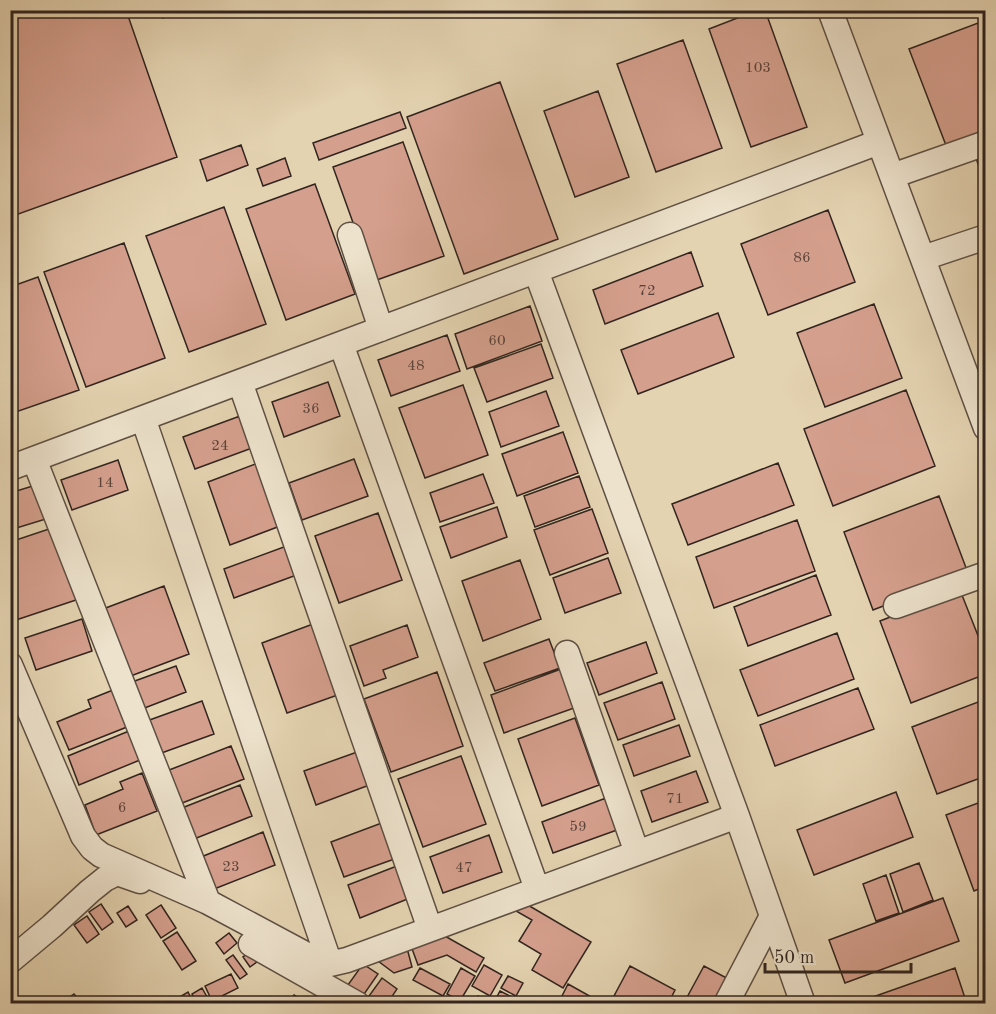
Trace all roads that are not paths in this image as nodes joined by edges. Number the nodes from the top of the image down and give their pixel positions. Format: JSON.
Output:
{"nodes":[{"id":1,"x":830,"y":10,"type":"edge"},
{"id":2,"x":879,"y":142,"type":"junction"},
{"id":3,"x":986,"y":143,"type":"edge"},
{"id":4,"x":892,"y":176,"type":"junction"},
{"id":5,"x":350,"y":235,"type":"dead end"},
{"id":6,"x":986,"y":237,"type":"edge"},
{"id":7,"x":922,"y":258,"type":"junction"},
{"id":8,"x":536,"y":271,"type":"junction"},
{"id":9,"x":381,"y":329,"type":"junction"},
{"id":10,"x":341,"y":344,"type":"junction"},
{"id":11,"x":240,"y":382,"type":"junction"},
{"id":12,"x":143,"y":418,"type":"junction"},
{"id":13,"x":986,"y":428,"type":"edge"},
{"id":14,"x":34,"y":459,"type":"junction"},
{"id":15,"x":10,"y":468,"type":"edge"},
{"id":16,"x":986,"y":574,"type":"edge"},
{"id":17,"x":896,"y":606,"type":"dead end"},
{"id":18,"x":567,"y":653,"type":"dead end"},
{"id":19,"x":10,"y":665,"type":"edge"},
{"id":20,"x":737,"y":816,"type":"junction"},
{"id":21,"x":637,"y":853,"type":"junction"},
{"id":22,"x":537,"y":889,"type":"junction"},
{"id":23,"x":208,"y":902,"type":"junction"},
{"id":24,"x":772,"y":916,"type":"junction"},
{"id":25,"x":430,"y":929,"type":"junction"},
{"id":26,"x":10,"y":961,"type":"edge"},
{"id":27,"x":330,"y":964,"type":"junction"},
{"id":28,"x":357,"y":1004,"type":"edge"},
{"id":29,"x":726,"y":1004,"type":"edge"},
{"id":30,"x":803,"y":1004,"type":"edge"}],
"edges":[{"from":1,"to":2,"type":"street"},
{"from":2,"to":4,"type":"street"},
{"from":2,"to":8,"type":"street"},
{"from":3,"to":4,"type":"street"},
{"from":4,"to":7,"type":"street"},
{"from":5,"to":9,"type":"street"},
{"from":6,"to":7,"type":"street"},
{"from":7,"to":13,"type":"street"},
{"from":8,"to":9,"type":"street"},
{"from":8,"to":20,"type":"street"},
{"from":9,"to":10,"type":"street"},
{"from":10,"to":11,"type":"street"},
{"from":10,"to":22,"type":"street"},
{"from":11,"to":12,"type":"street"},
{"from":11,"to":25,"type":"street"},
{"from":12,"to":14,"type":"street"},
{"from":12,"to":27,"type":"street"},
{"from":14,"to":15,"type":"street"},
{"from":14,"to":23,"type":"street"},
{"from":16,"to":17,"type":"street"},
{"from":18,"to":21,"type":"street"},
{"from":19,"to":23,"type":"street"},
{"from":20,"to":21,"type":"street"},
{"from":20,"to":24,"type":"street"},
{"from":21,"to":22,"type":"street"},
{"from":22,"to":25,"type":"street"},
{"from":23,"to":27,"type":"street"},
{"from":24,"to":29,"type":"street"},
{"from":24,"to":30,"type":"street"},
{"from":25,"to":27,"type":"street"},
{"from":26,"to":28,"type":"street"}]}
